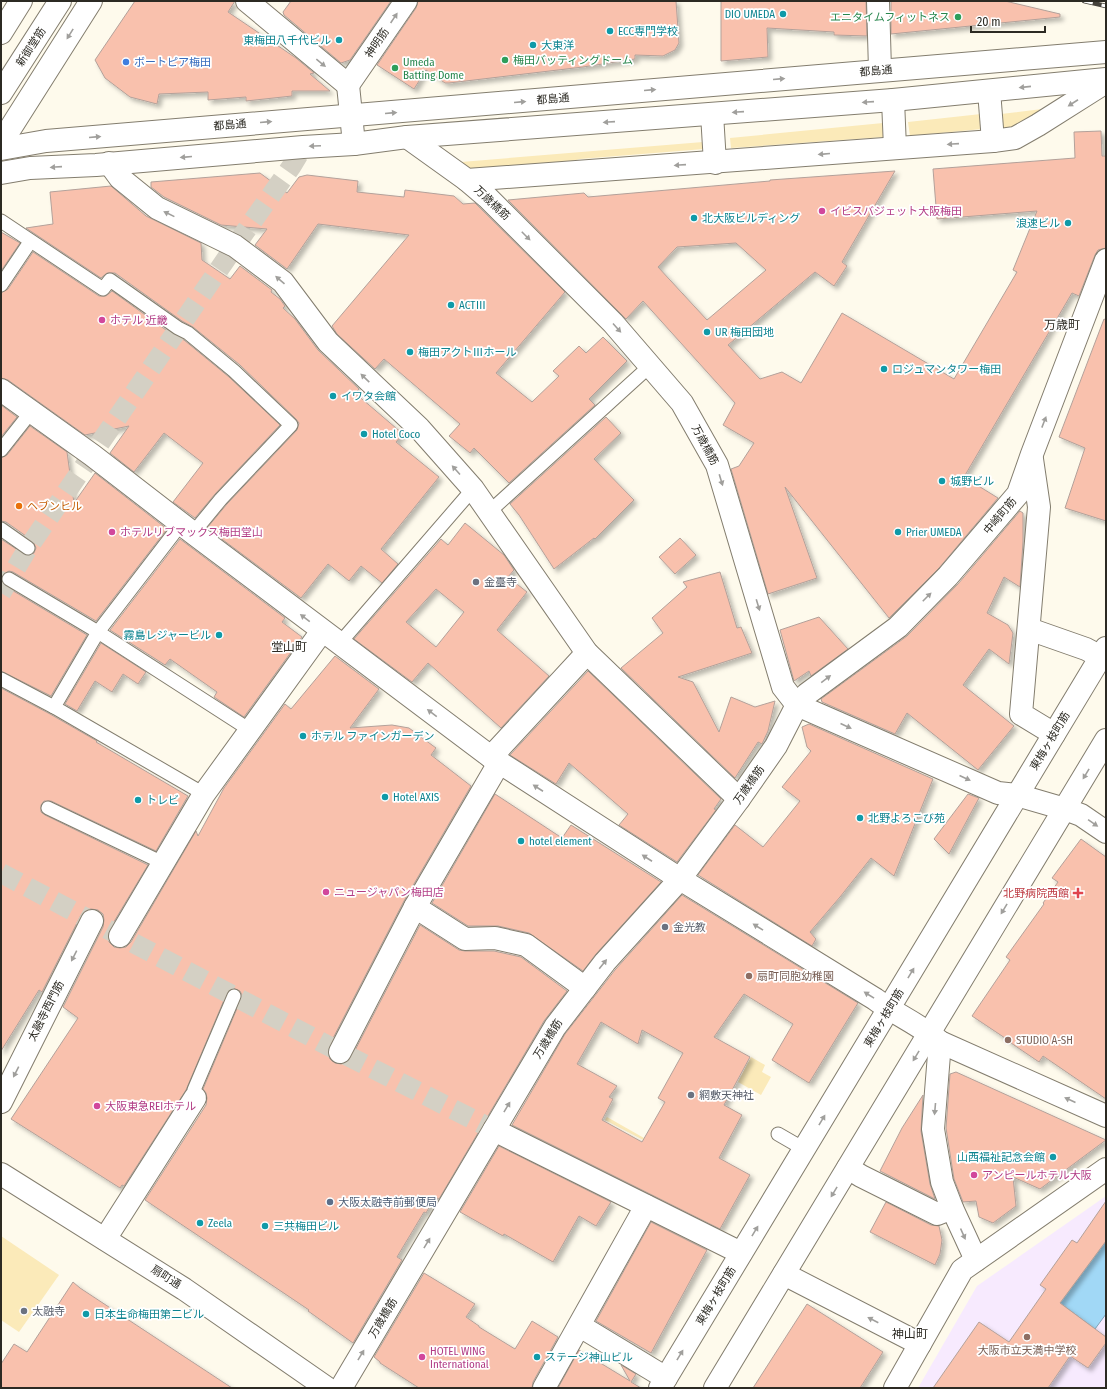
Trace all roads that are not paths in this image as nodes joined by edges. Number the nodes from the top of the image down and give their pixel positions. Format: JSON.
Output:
{"nodes":[{"id":1,"x":21,"y":1,"type":"edge"},
{"id":2,"x":60,"y":1,"type":"edge"},
{"id":3,"x":91,"y":1,"type":"edge"},
{"id":4,"x":247,"y":1,"type":"edge"},
{"id":5,"x":406,"y":1,"type":"edge"},
{"id":6,"x":878,"y":1,"type":"edge"},
{"id":7,"x":1,"y":33,"type":"edge"},
{"id":8,"x":1106,"y":52,"type":"edge"},
{"id":9,"x":880,"y":70,"type":"junction"},
{"id":10,"x":1106,"y":80,"type":"edge"},
{"id":11,"x":348,"y":85,"type":"junction"},
{"id":12,"x":989,"y":91,"type":"junction"},
{"id":13,"x":1,"y":93,"type":"edge"},
{"id":14,"x":894,"y":100,"type":"junction"},
{"id":15,"x":712,"y":114,"type":"junction"},
{"id":16,"x":352,"y":116,"type":"junction"},
{"id":17,"x":407,"y":137,"type":"junction"},
{"id":18,"x":993,"y":141,"type":"junction"},
{"id":19,"x":1,"y":143,"type":"edge"},
{"id":20,"x":354,"y":144,"type":"junction"},
{"id":21,"x":895,"y":148,"type":"junction"},
{"id":22,"x":1,"y":149,"type":"edge"},
{"id":23,"x":109,"y":163,"type":"junction"},
{"id":24,"x":715,"y":163,"type":"junction"},
{"id":25,"x":1,"y":174,"type":"edge"},
{"id":26,"x":467,"y":180,"type":"junction"},
{"id":27,"x":1,"y":221,"type":"edge"},
{"id":28,"x":30,"y":242,"type":"junction"},
{"id":29,"x":1106,"y":260,"type":"edge"},
{"id":30,"x":1,"y":286,"type":"edge"},
{"id":31,"x":1100,"y":298,"type":"edge"},
{"id":32,"x":651,"y":365,"type":"junction"},
{"id":33,"x":1,"y":390,"type":"edge"},
{"id":34,"x":31,"y":412,"type":"junction"},
{"id":35,"x":1,"y":450,"type":"edge"},
{"id":36,"x":1032,"y":454,"type":"junction"},
{"id":37,"x":473,"y":489,"type":"junction"},
{"id":38,"x":489,"y":512,"type":"junction"},
{"id":39,"x":1,"y":529,"type":"edge"},
{"id":40,"x":187,"y":529,"type":"junction"},
{"id":41,"x":28,"y":548,"type":"dead end"},
{"id":42,"x":9,"y":579,"type":"dead end"},
{"id":43,"x":1029,"y":630,"type":"junction"},
{"id":44,"x":98,"y":632,"type":"junction"},
{"id":45,"x":331,"y":638,"type":"junction"},
{"id":46,"x":1103,"y":652,"type":"edge"},
{"id":47,"x":587,"y":653,"type":"junction"},
{"id":48,"x":1,"y":679,"type":"edge"},
{"id":49,"x":797,"y":705,"type":"junction"},
{"id":50,"x":54,"y":708,"type":"junction"},
{"id":51,"x":250,"y":730,"type":"junction"},
{"id":52,"x":1054,"y":734,"type":"junction"},
{"id":53,"x":1106,"y":740,"type":"edge"},
{"id":54,"x":495,"y":760,"type":"junction"},
{"id":55,"x":204,"y":794,"type":"junction"},
{"id":56,"x":1017,"y":795,"type":"junction"},
{"id":57,"x":739,"y":799,"type":"junction"},
{"id":58,"x":48,"y":808,"type":"dead end"},
{"id":59,"x":1065,"y":809,"type":"junction"},
{"id":60,"x":1106,"y":832,"type":"edge"},
{"id":61,"x":163,"y":864,"type":"junction"},
{"id":62,"x":680,"y":879,"type":"junction"},
{"id":63,"x":415,"y":907,"type":"junction"},
{"id":64,"x":92,"y":921,"type":"dead end"},
{"id":65,"x":120,"y":936,"type":"dead end"},
{"id":66,"x":585,"y":988,"type":"junction"},
{"id":67,"x":234,"y":996,"type":"dead end"},
{"id":68,"x":889,"y":1010,"type":"junction"},
{"id":69,"x":935,"y":1037,"type":"junction"},
{"id":70,"x":340,"y":1052,"type":"dead end"},
{"id":71,"x":195,"y":1098,"type":"joint"},
{"id":72,"x":1,"y":1102,"type":"edge"},
{"id":73,"x":1106,"y":1116,"type":"edge"},
{"id":74,"x":494,"y":1130,"type":"junction"},
{"id":75,"x":778,"y":1134,"type":"dead end"},
{"id":76,"x":804,"y":1150,"type":"junction"},
{"id":77,"x":848,"y":1168,"type":"junction"},
{"id":78,"x":1106,"y":1169,"type":"edge"},
{"id":79,"x":1,"y":1174,"type":"edge"},
{"id":80,"x":646,"y":1206,"type":"junction"},
{"id":81,"x":952,"y":1208,"type":"junction"},
{"id":82,"x":105,"y":1239,"type":"junction"},
{"id":83,"x":741,"y":1253,"type":"junction"},
{"id":84,"x":976,"y":1260,"type":"junction"},
{"id":85,"x":784,"y":1274,"type":"junction"},
{"id":86,"x":580,"y":1326,"type":"junction"},
{"id":87,"x":920,"y":1344,"type":"junction"},
{"id":88,"x":663,"y":1383,"type":"edge"},
{"id":89,"x":327,"y":1388,"type":"edge"},
{"id":90,"x":341,"y":1388,"type":"edge"},
{"id":91,"x":544,"y":1388,"type":"edge"},
{"id":92,"x":715,"y":1388,"type":"edge"},
{"id":93,"x":895,"y":1388,"type":"edge"}],
"edges":[{"from":1,"to":7,"type":"main road"},
{"from":2,"to":13,"type":"main road","name":"新御堂筋"},
{"from":3,"to":19,"type":"main road","one_way":true},
{"from":4,"to":11,"type":"main road","one_way":true},
{"from":11,"to":5,"type":"main road","name":"神明筋","one_way":true},
{"from":6,"to":9,"type":"main road"},
{"from":8,"to":9,"type":"main road","name":"都島通"},
{"from":16,"to":9,"type":"main road","name":"都島通","one_way":true},
{"from":10,"to":12,"type":"main road","one_way":true},
{"from":10,"to":18,"type":"main road","one_way":true},
{"from":11,"to":16,"type":"main road"},
{"from":12,"to":14,"type":"main road"},
{"from":12,"to":18,"type":"main road"},
{"from":14,"to":15,"type":"main road","one_way":true},
{"from":14,"to":21,"type":"main road"},
{"from":15,"to":17,"type":"main road","one_way":true},
{"from":15,"to":24,"type":"main road"},
{"from":16,"to":20,"type":"main road"},
{"from":22,"to":16,"type":"main road","name":"都島通","one_way":true},
{"from":17,"to":20,"type":"main road"},
{"from":17,"to":26,"type":"main road","name":"万歳橋筋"},
{"from":18,"to":21,"type":"main road","one_way":true},
{"from":20,"to":23,"type":"main road","one_way":true},
{"from":21,"to":24,"type":"main road","one_way":true},
{"from":23,"to":25,"type":"main road","one_way":true},
{"from":37,"to":23,"type":"main road","one_way":true},
{"from":24,"to":26,"type":"main road","one_way":true},
{"from":26,"to":32,"type":"main road","name":"万歳橋筋","one_way":true},
{"from":27,"to":28,"type":"lane"},
{"from":28,"to":30,"type":"lane"},
{"from":28,"to":40,"type":"lane"},
{"from":29,"to":31,"type":"main road","name":"中崎町筋"},
{"from":36,"to":31,"type":"main road","name":"中崎町筋","one_way":true},
{"from":32,"to":38,"type":"lane"},
{"from":32,"to":49,"type":"main road","name":"万歳橋筋","one_way":true},
{"from":33,"to":34,"type":"main road"},
{"from":34,"to":35,"type":"lane"},
{"from":34,"to":40,"type":"main road"},
{"from":36,"to":43,"type":"main road"},
{"from":49,"to":36,"type":"main road","name":"中崎町筋","one_way":true},
{"from":37,"to":38,"type":"main road"},
{"from":37,"to":45,"type":"lane"},
{"from":38,"to":47,"type":"main road"},
{"from":39,"to":41,"type":"lane"},
{"from":40,"to":44,"type":"lane"},
{"from":45,"to":40,"type":"main road","one_way":true},
{"from":42,"to":44,"type":"lane"},
{"from":43,"to":46,"type":"main road"},
{"from":43,"to":52,"type":"main road"},
{"from":44,"to":50,"type":"lane"},
{"from":44,"to":51,"type":"lane"},
{"from":45,"to":51,"type":"main road"},
{"from":54,"to":45,"type":"main road","one_way":true},
{"from":46,"to":52,"type":"main road","name":"東梅ヶ枝町筋"},
{"from":47,"to":54,"type":"main road"},
{"from":47,"to":57,"type":"main road"},
{"from":48,"to":50,"type":"lane"},
{"from":49,"to":56,"type":"main road","one_way":true},
{"from":49,"to":57,"type":"main road","name":"万歳橋筋"},
{"from":50,"to":55,"type":"lane"},
{"from":51,"to":55,"type":"main road"},
{"from":52,"to":56,"type":"main road","name":"東梅ヶ枝町筋"},
{"from":53,"to":59,"type":"main road","one_way":true},
{"from":62,"to":54,"type":"main road","one_way":true},
{"from":54,"to":63,"type":"main road"},
{"from":55,"to":61,"type":"main road"},
{"from":56,"to":59,"type":"main road"},
{"from":68,"to":56,"type":"main road","name":"東梅ヶ枝町筋","one_way":true},
{"from":57,"to":62,"type":"main road","name":"万歳橋筋"},
{"from":58,"to":61,"type":"lane"},
{"from":59,"to":60,"type":"main road","one_way":true},
{"from":59,"to":69,"type":"main road","one_way":true},
{"from":61,"to":65,"type":"main road"},
{"from":66,"to":62,"type":"main road","name":"万歳橋筋","one_way":true},
{"from":68,"to":62,"type":"main road","one_way":true},
{"from":63,"to":66,"type":"main road"},
{"from":63,"to":70,"type":"main road"},
{"from":64,"to":72,"type":"main road","name":"太融寺西門筋","one_way":true},
{"from":74,"to":66,"type":"main road","name":"万歳橋筋","one_way":true},
{"from":67,"to":71,"type":"lane"},
{"from":68,"to":69,"type":"main road"},
{"from":76,"to":68,"type":"main road","name":"東梅ヶ枝町筋","one_way":true},
{"from":73,"to":69,"type":"main road","one_way":true},
{"from":69,"to":77,"type":"main road","one_way":true},
{"from":69,"to":81,"type":"main road","one_way":true},
{"from":71,"to":82,"type":"main road"},
{"from":74,"to":80,"type":"main road"},
{"from":90,"to":74,"type":"main road","name":"万歳橋筋","one_way":true},
{"from":75,"to":76,"type":"lane"},
{"from":83,"to":76,"type":"main road","name":"東梅ヶ枝町筋","one_way":true},
{"from":77,"to":81,"type":"main road"},
{"from":77,"to":85,"type":"main road","one_way":true},
{"from":78,"to":84,"type":"main road"},
{"from":79,"to":82,"type":"main road","name":"扇町通"},
{"from":80,"to":83,"type":"main road"},
{"from":80,"to":86,"type":"main road"},
{"from":81,"to":84,"type":"main road","one_way":true},
{"from":82,"to":89,"type":"main road","name":"扇町通"},
{"from":88,"to":83,"type":"main road","name":"東梅ヶ枝町筋","one_way":true},
{"from":84,"to":87,"type":"main road"},
{"from":87,"to":85,"type":"main road","one_way":true},
{"from":85,"to":92,"type":"main road"},
{"from":86,"to":88,"type":"main road"},
{"from":86,"to":91,"type":"main road"},
{"from":87,"to":93,"type":"main road"}]}
